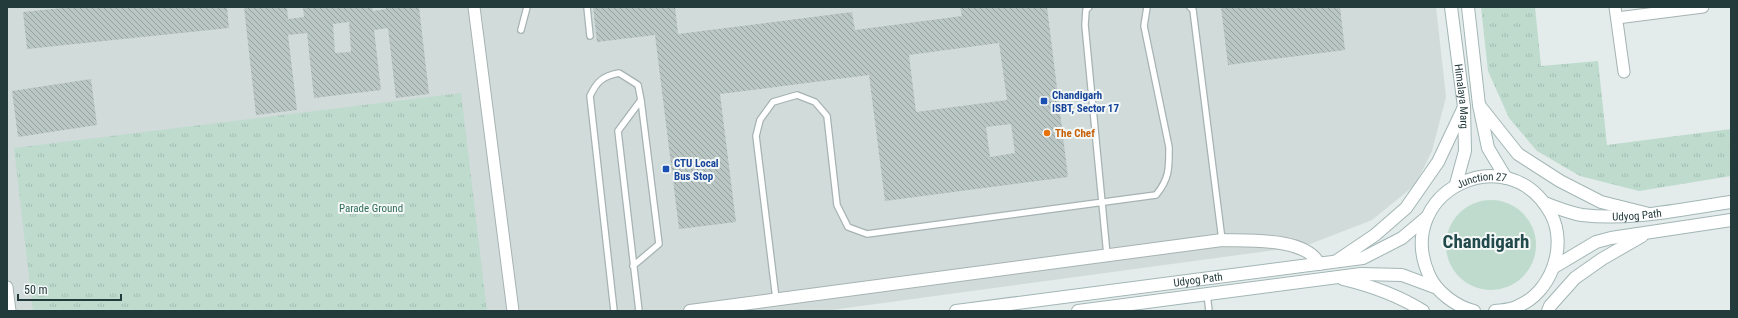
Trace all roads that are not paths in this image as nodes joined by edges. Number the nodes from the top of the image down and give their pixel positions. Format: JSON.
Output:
{"nodes":[{"id":1,"x":474,"y":7,"type":"edge"},
{"id":2,"x":526,"y":7,"type":"edge"},
{"id":3,"x":587,"y":7,"type":"edge"},
{"id":4,"x":1089,"y":7,"type":"edge"},
{"id":5,"x":1147,"y":7,"type":"edge"},
{"id":6,"x":1190,"y":7,"type":"edge"},
{"id":7,"x":1451,"y":7,"type":"edge"},
{"id":8,"x":1468,"y":7,"type":"edge"},
{"id":9,"x":1703,"y":7,"type":"edge"},
{"id":10,"x":1616,"y":12,"type":"edge"},
{"id":11,"x":521,"y":30,"type":"dead end"},
{"id":12,"x":590,"y":36,"type":"dead end"},
{"id":13,"x":1624,"y":72,"type":"dead end"},
{"id":14,"x":641,"y":100,"type":"junction"},
{"id":15,"x":1464,"y":106,"type":"junction"},
{"id":16,"x":1479,"y":106,"type":"junction"},
{"id":17,"x":1506,"y":178,"type":"junction"},
{"id":18,"x":1456,"y":184,"type":"junction"},
{"id":19,"x":1731,"y":202,"type":"edge"},
{"id":20,"x":1102,"y":203,"type":"junction"},
{"id":21,"x":1544,"y":203,"type":"junction"},
{"id":22,"x":1649,"y":214,"type":"junction"},
{"id":23,"x":1427,"y":217,"type":"junction"},
{"id":24,"x":1731,"y":220,"type":"edge"},
{"id":25,"x":1650,"y":232,"type":"junction"},
{"id":26,"x":1222,"y":240,"type":"junction"},
{"id":27,"x":1108,"y":255,"type":"junction"},
{"id":28,"x":1336,"y":262,"type":"junction"},
{"id":29,"x":1319,"y":264,"type":"junction"},
{"id":30,"x":634,"y":266,"type":"junction"},
{"id":31,"x":1554,"y":267,"type":"junction"},
{"id":32,"x":1336,"y":277,"type":"junction"},
{"id":33,"x":7,"y":287,"type":"edge"},
{"id":34,"x":1437,"y":288,"type":"junction"},
{"id":35,"x":1207,"y":294,"type":"junction"},
{"id":36,"x":1531,"y":298,"type":"junction"},
{"id":37,"x":776,"y":299,"type":"junction"},
{"id":38,"x":10,"y":311,"type":"edge"},
{"id":39,"x":513,"y":311,"type":"edge"},
{"id":40,"x":614,"y":311,"type":"edge"},
{"id":41,"x":639,"y":311,"type":"edge"},
{"id":42,"x":690,"y":311,"type":"edge"},
{"id":43,"x":956,"y":311,"type":"edge"},
{"id":44,"x":1078,"y":311,"type":"edge"},
{"id":45,"x":1209,"y":311,"type":"edge"},
{"id":46,"x":1423,"y":311,"type":"edge"},
{"id":47,"x":1472,"y":311,"type":"edge"},
{"id":48,"x":1495,"y":311,"type":"edge"},
{"id":49,"x":1529,"y":311,"type":"edge"},
{"id":50,"x":1548,"y":311,"type":"edge"}],
"edges":[{"from":1,"to":39,"type":"street"},
{"from":2,"to":11,"type":"lane"},
{"from":3,"to":12,"type":"lane"},
{"from":4,"to":20,"type":"lane"},
{"from":5,"to":20,"type":"lane"},
{"from":6,"to":26,"type":"lane"},
{"from":7,"to":15,"type":"main road","name":"Himalaya Marg"},
{"from":8,"to":16,"type":"main road","name":"Himalaya Marg"},
{"from":9,"to":10,"type":"street"},
{"from":10,"to":13,"type":"street"},
{"from":14,"to":30,"type":"lane"},
{"from":14,"to":30,"type":"lane"},
{"from":14,"to":40,"type":"lane"},
{"from":15,"to":18,"type":"main road","name":"Himalaya Marg"},
{"from":15,"to":28,"type":"main road"},
{"from":16,"to":17,"type":"main road","name":"Himalaya Marg"},
{"from":16,"to":22,"type":"main road"},
{"from":17,"to":18,"type":"main road","name":"Junction 27"},
{"from":17,"to":21,"type":"main road","name":"Junction 27"},
{"from":18,"to":23,"type":"main road","name":"Junction 27"},
{"from":19,"to":22,"type":"main road","name":"Udyog Path"},
{"from":20,"to":27,"type":"lane"},
{"from":20,"to":37,"type":"lane"},
{"from":21,"to":22,"type":"main road","name":"Udyog Path"},
{"from":21,"to":31,"type":"main road","name":"Junction 27"},
{"from":23,"to":28,"type":"main road","name":"Udyog Path"},
{"from":23,"to":34,"type":"main road","name":"Junction 27"},
{"from":24,"to":25,"type":"main road","name":"Udyog Path"},
{"from":25,"to":31,"type":"main road","name":"Udyog Path"},
{"from":25,"to":50,"type":"main road"},
{"from":26,"to":27,"type":"main road"},
{"from":26,"to":29,"type":"main road"},
{"from":27,"to":37,"type":"main road"},
{"from":28,"to":29,"type":"main road","name":"Udyog Path"},
{"from":29,"to":43,"type":"main road","name":"Udyog Path"},
{"from":30,"to":41,"type":"lane"},
{"from":31,"to":36,"type":"main road","name":"Junction 27"},
{"from":32,"to":34,"type":"main road","name":"Udyog Path"},
{"from":32,"to":35,"type":"main road","name":"Udyog Path"},
{"from":32,"to":46,"type":"main road"},
{"from":33,"to":38,"type":"street"},
{"from":34,"to":47,"type":"main road","name":"Junction 27"},
{"from":35,"to":44,"type":"main road","name":"Udyog Path"},
{"from":35,"to":45,"type":"lane"},
{"from":36,"to":48,"type":"main road","name":"Junction 27"},
{"from":36,"to":49,"type":"main road"},
{"from":37,"to":42,"type":"main road"}]}
